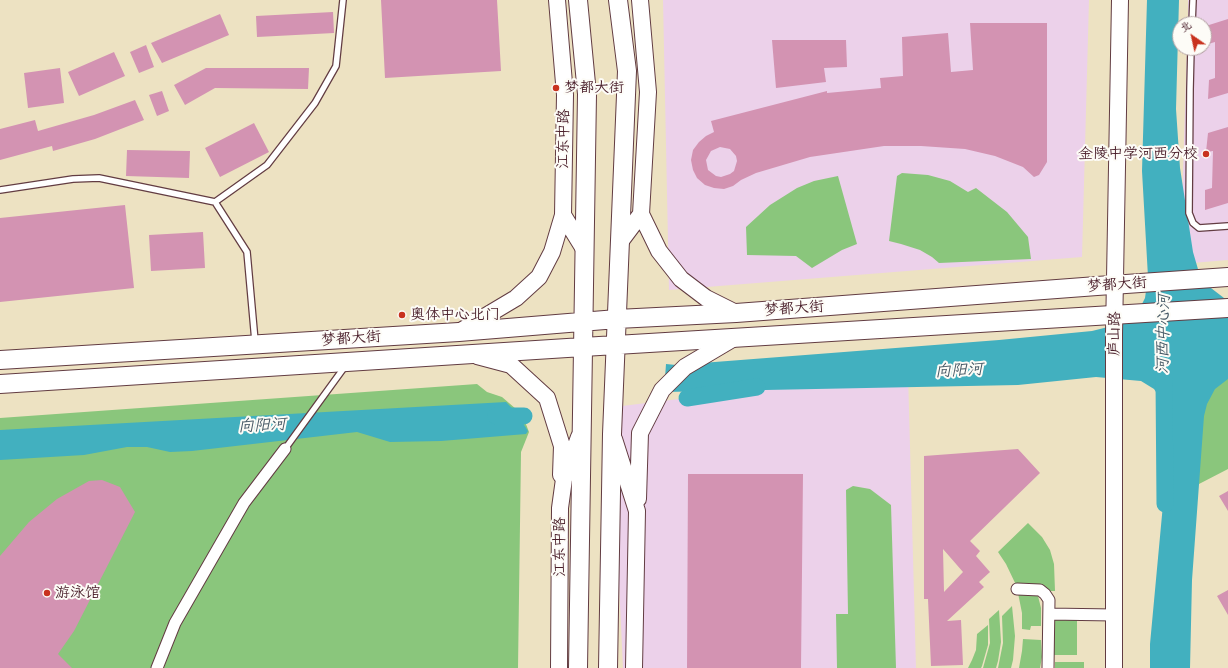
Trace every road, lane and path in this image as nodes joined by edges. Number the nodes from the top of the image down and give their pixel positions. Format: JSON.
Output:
{"nodes":[{"id":1,"x":343,"y":0,"type":"edge"},
{"id":2,"x":557,"y":0,"type":"edge"},
{"id":3,"x":578,"y":0,"type":"edge"},
{"id":4,"x":618,"y":0,"type":"edge"},
{"id":5,"x":640,"y":0,"type":"edge"},
{"id":6,"x":1120,"y":0,"type":"edge"},
{"id":7,"x":1193,"y":0,"type":"edge"},
{"id":8,"x":1192,"y":16,"type":"edge"},
{"id":9,"x":1191,"y":56,"type":"edge"},
{"id":10,"x":0,"y":190,"type":"edge"},
{"id":11,"x":215,"y":202,"type":"junction"},
{"id":12,"x":641,"y":214,"type":"junction"},
{"id":13,"x":563,"y":215,"type":"junction"},
{"id":14,"x":1228,"y":226,"type":"edge"},
{"id":15,"x":620,"y":242,"type":"junction"},
{"id":16,"x":584,"y":249,"type":"junction"},
{"id":17,"x":1228,"y":277,"type":"edge"},
{"id":18,"x":1122,"y":285,"type":"junction"},
{"id":19,"x":1228,"y":308,"type":"edge"},
{"id":20,"x":736,"y":313,"type":"junction"},
{"id":21,"x":1121,"y":314,"type":"junction"},
{"id":22,"x":617,"y":319,"type":"junction"},
{"id":23,"x":582,"y":322,"type":"junction"},
{"id":24,"x":459,"y":332,"type":"junction"},
{"id":25,"x":734,"y":338,"type":"junction"},
{"id":26,"x":255,"y":345,"type":"junction"},
{"id":27,"x":615,"y":345,"type":"junction"},
{"id":28,"x":582,"y":347,"type":"junction"},
{"id":29,"x":470,"y":354,"type":"junction"},
{"id":30,"x":0,"y":360,"type":"edge"},
{"id":31,"x":348,"y":362,"type":"junction"},
{"id":32,"x":0,"y":384,"type":"edge"},
{"id":33,"x":582,"y":430,"type":"junction"},
{"id":34,"x":612,"y":434,"type":"junction"},
{"id":35,"x":286,"y":449,"type":"joint"},
{"id":36,"x":560,"y":508,"type":"junction"},
{"id":37,"x":637,"y":511,"type":"junction"},
{"id":38,"x":1017,"y":589,"type":"dead end"},
{"id":39,"x":1049,"y":614,"type":"junction"},
{"id":40,"x":1114,"y":615,"type":"junction"},
{"id":41,"x":157,"y":668,"type":"edge"},
{"id":42,"x":559,"y":668,"type":"edge"},
{"id":43,"x":578,"y":668,"type":"edge"},
{"id":44,"x":608,"y":668,"type":"edge"},
{"id":45,"x":634,"y":668,"type":"edge"},
{"id":46,"x":1048,"y":668,"type":"edge"},
{"id":47,"x":1114,"y":668,"type":"edge"}],
"edges":[{"from":1,"to":11,"type":"lane"},
{"from":2,"to":13,"type":"street","name":"江东中路"},
{"from":3,"to":16,"type":"main road","name":"江东中路"},
{"from":4,"to":15,"type":"main road"},
{"from":5,"to":12,"type":"street"},
{"from":6,"to":18,"type":"street","name":"庐山路"},
{"from":7,"to":8,"type":"lane"},
{"from":9,"to":14,"type":"lane"},
{"from":10,"to":11,"type":"lane"},
{"from":11,"to":26,"type":"lane"},
{"from":12,"to":15,"type":"street"},
{"from":12,"to":20,"type":"street"},
{"from":13,"to":16,"type":"street"},
{"from":13,"to":24,"type":"street","name":"江东中路"},
{"from":15,"to":22,"type":"main road"},
{"from":16,"to":23,"type":"main road","name":"江东中路"},
{"from":17,"to":18,"type":"main road","name":"梦都大街"},
{"from":18,"to":20,"type":"main road","name":"梦都大街"},
{"from":18,"to":21,"type":"street","name":"庐山路"},
{"from":19,"to":21,"type":"main road","name":"梦都大街"},
{"from":20,"to":22,"type":"main road","name":"梦都大街"},
{"from":21,"to":25,"type":"main road","name":"梦都大街"},
{"from":21,"to":40,"type":"street","name":"庐山路"},
{"from":22,"to":23,"type":"main road","name":"梦都大街"},
{"from":22,"to":27,"type":"main road"},
{"from":23,"to":24,"type":"main road","name":"梦都大街"},
{"from":23,"to":28,"type":"main road","name":"江东中路"},
{"from":24,"to":26,"type":"main road","name":"梦都大街"},
{"from":25,"to":27,"type":"main road","name":"梦都大街"},
{"from":25,"to":37,"type":"street"},
{"from":26,"to":30,"type":"main road","name":"梦都大街"},
{"from":27,"to":28,"type":"main road","name":"梦都大街"},
{"from":27,"to":34,"type":"main road"},
{"from":28,"to":29,"type":"main road","name":"梦都大街"},
{"from":28,"to":33,"type":"main road","name":"江东中路"},
{"from":29,"to":31,"type":"main road","name":"梦都大街"},
{"from":29,"to":36,"type":"street"},
{"from":31,"to":32,"type":"main road","name":"梦都大街"},
{"from":31,"to":35,"type":"lane"},
{"from":33,"to":36,"type":"street","name":"江东中路"},
{"from":33,"to":43,"type":"main road","name":"江东中路"},
{"from":34,"to":37,"type":"street"},
{"from":34,"to":44,"type":"main road"},
{"from":35,"to":41,"type":"street"},
{"from":36,"to":42,"type":"street","name":"江东中路"},
{"from":37,"to":45,"type":"street"},
{"from":38,"to":39,"type":"street"},
{"from":39,"to":40,"type":"street"},
{"from":39,"to":46,"type":"street"},
{"from":40,"to":47,"type":"street","name":"庐山路"}]}
